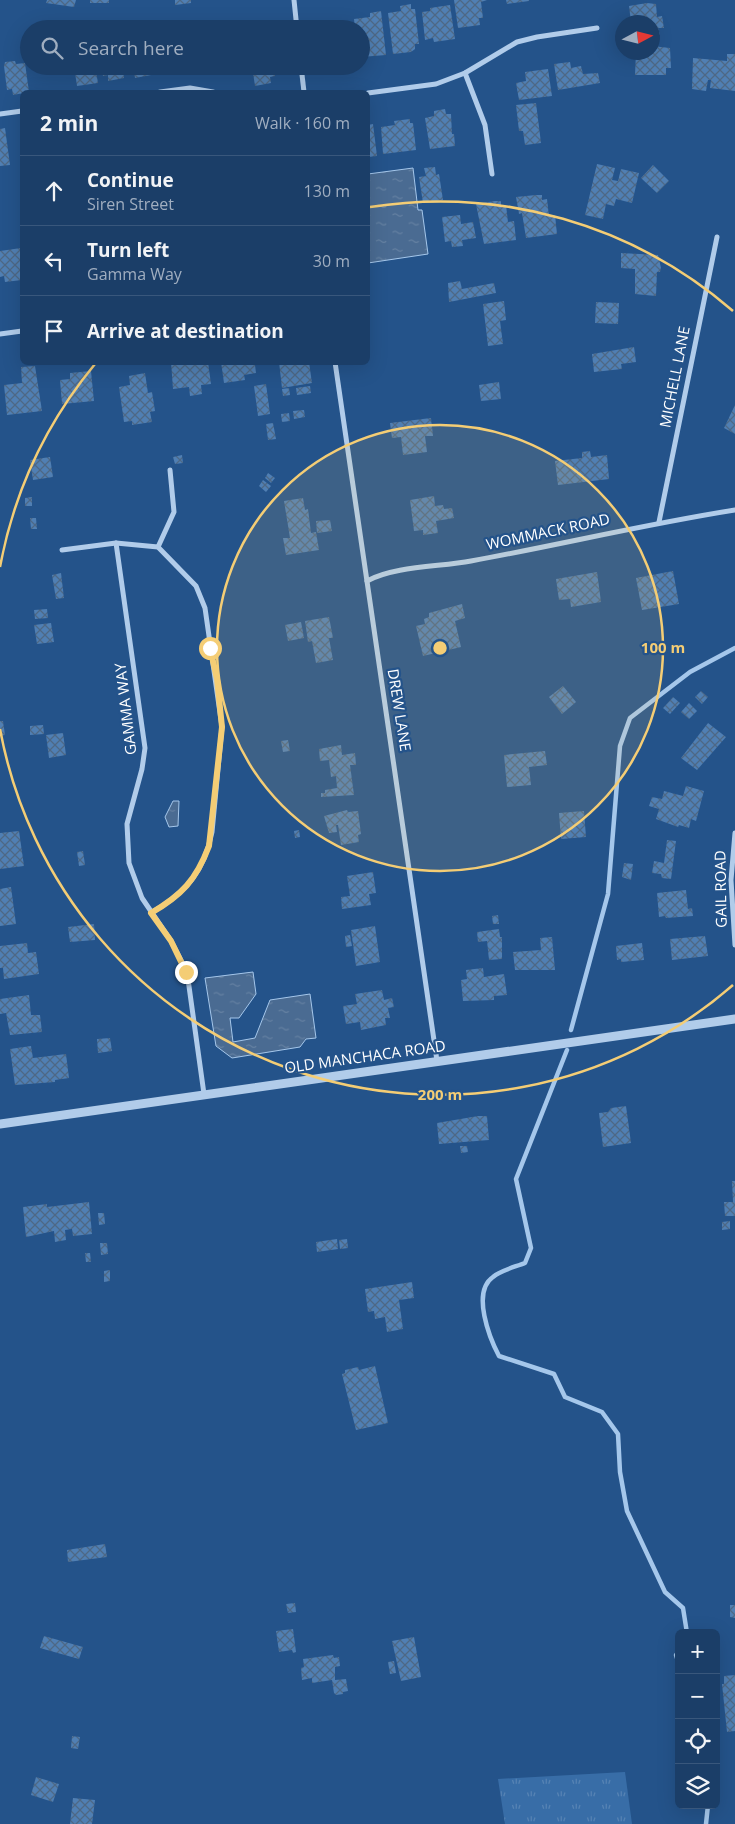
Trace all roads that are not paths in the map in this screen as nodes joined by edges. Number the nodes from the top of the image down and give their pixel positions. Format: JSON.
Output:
{"nodes":[{"id":1,"x":294,"y":0,"type":"edge"},
{"id":2,"x":296,"y":20,"type":"edge"},
{"id":3,"x":597,"y":28,"type":"dead end"},
{"id":4,"x":465,"y":73,"type":"junction"},
{"id":5,"x":302,"y":75,"type":"edge"},
{"id":6,"x":175,"y":90,"type":"edge"},
{"id":7,"x":202,"y":90,"type":"edge"},
{"id":8,"x":304,"y":90,"type":"edge"},
{"id":9,"x":370,"y":94,"type":"edge"},
{"id":10,"x":20,"y":111,"type":"edge"},
{"id":11,"x":0,"y":114,"type":"edge"},
{"id":12,"x":492,"y":174,"type":"dead end"},
{"id":13,"x":717,"y":237,"type":"dead end"},
{"id":14,"x":20,"y":330,"type":"edge"},
{"id":15,"x":0,"y":334,"type":"edge"},
{"id":16,"x":335,"y":365,"type":"edge"},
{"id":17,"x":170,"y":470,"type":"dead end"},
{"id":18,"x":735,"y":510,"type":"edge"},
{"id":19,"x":659,"y":522,"type":"junction"},
{"id":20,"x":116,"y":543,"type":"junction"},
{"id":21,"x":158,"y":547,"type":"junction"},
{"id":22,"x":62,"y":550,"type":"dead end"},
{"id":23,"x":367,"y":581,"type":"junction"},
{"id":24,"x":735,"y":833,"type":"edge"},
{"id":25,"x":151,"y":913,"type":"junction"},
{"id":26,"x":735,"y":945,"type":"edge"},
{"id":27,"x":735,"y":1019,"type":"edge"},
{"id":28,"x":437,"y":1061,"type":"junction"},
{"id":29,"x":204,"y":1094,"type":"junction"},
{"id":30,"x":0,"y":1124,"type":"edge"}],
"edges":[{"from":1,"to":2,"type":"street"},
{"from":3,"to":4,"type":"street"},
{"from":4,"to":9,"type":"street"},
{"from":4,"to":12,"type":"street"},
{"from":5,"to":8,"type":"street"},
{"from":6,"to":7,"type":"street"},
{"from":10,"to":11,"type":"street"},
{"from":13,"to":19,"type":"street","name":"MICHELL LANE"},
{"from":14,"to":15,"type":"street"},
{"from":16,"to":23,"type":"street","name":"DREW LANE"},
{"from":17,"to":21,"type":"street"},
{"from":18,"to":19,"type":"street","name":"WOMMACK ROAD"},
{"from":19,"to":23,"type":"street","name":"WOMMACK ROAD"},
{"from":20,"to":21,"type":"street"},
{"from":20,"to":22,"type":"street"},
{"from":20,"to":25,"type":"street","name":"GAMMA WAY"},
{"from":21,"to":25,"type":"street"},
{"from":23,"to":28,"type":"street","name":"DREW LANE"},
{"from":24,"to":26,"type":"street","name":"GAIL ROAD"},
{"from":25,"to":29,"type":"street","name":"GAMMA WAY"},
{"from":27,"to":28,"type":"street","name":"OLD MANCHACA ROAD"},
{"from":28,"to":29,"type":"street","name":"OLD MANCHACA ROAD"},
{"from":29,"to":30,"type":"street","name":"OLD MANCHACA ROAD"}]}
